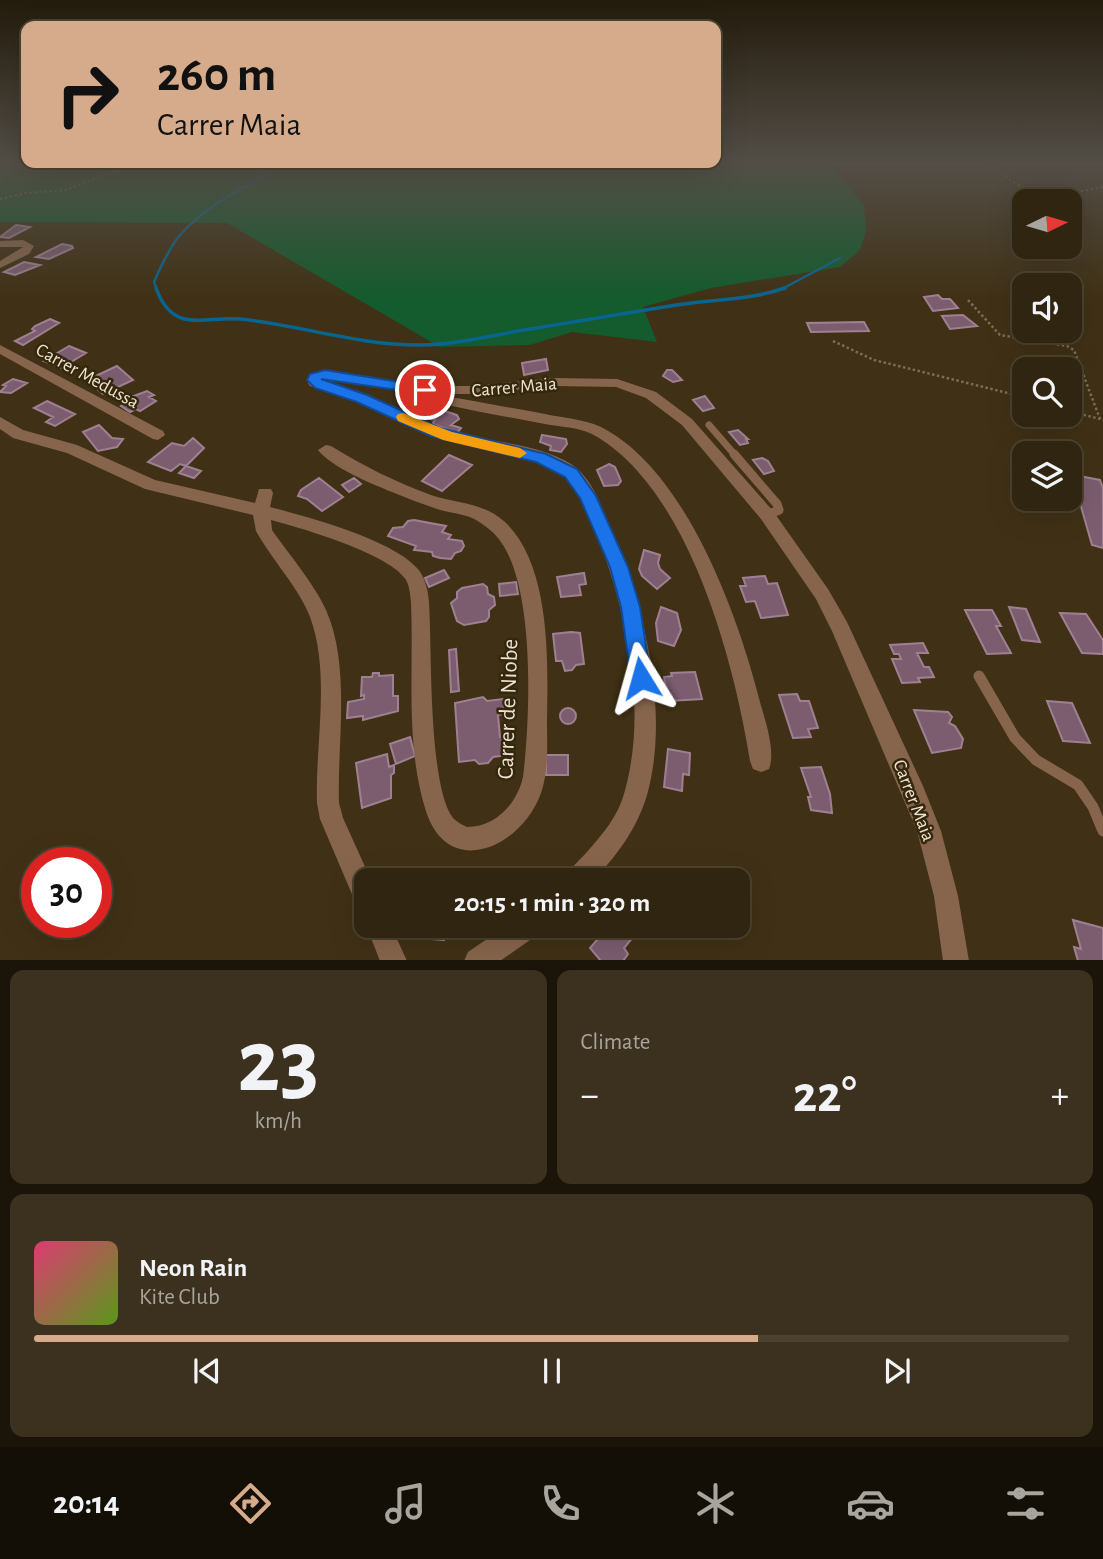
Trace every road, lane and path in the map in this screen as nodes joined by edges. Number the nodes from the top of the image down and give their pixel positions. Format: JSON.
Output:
{"nodes":[{"id":1,"x":0,"y":244,"type":"edge"},
{"id":2,"x":0,"y":265,"type":"edge"},
{"id":3,"x":968,"y":300,"type":"dead end"},
{"id":4,"x":833,"y":341,"type":"dead end"},
{"id":5,"x":0,"y":349,"type":"edge"},
{"id":6,"x":435,"y":390,"type":"junction"},
{"id":7,"x":1012,"y":394,"type":"edge"},
{"id":8,"x":1082,"y":415,"type":"edge"},
{"id":9,"x":1102,"y":420,"type":"edge"},
{"id":10,"x":0,"y":422,"type":"edge"},
{"id":11,"x":709,"y":425,"type":"dead end"},
{"id":12,"x":158,"y":435,"type":"dead end"},
{"id":13,"x":326,"y":450,"type":"dead end"},
{"id":14,"x":263,"y":502,"type":"junction"},
{"id":15,"x":767,"y":515,"type":"junction"},
{"id":16,"x":979,"y":676,"type":"dead end"},
{"id":17,"x":761,"y":761,"type":"dead end"},
{"id":18,"x":1103,"y":831,"type":"edge"},
{"id":19,"x":588,"y":868,"type":"edge"},
{"id":20,"x":354,"y":870,"type":"edge"},
{"id":21,"x":383,"y":938,"type":"edge"},
{"id":22,"x":511,"y":938,"type":"edge"},
{"id":23,"x":394,"y":960,"type":"edge"},
{"id":24,"x":478,"y":960,"type":"edge"},
{"id":25,"x":956,"y":960,"type":"edge"}],
"edges":[{"from":1,"to":2,"type":"street"},
{"from":3,"to":9,"type":"path"},
{"from":4,"to":7,"type":"path"},
{"from":5,"to":12,"type":"street","name":"Carrer Medussa"},
{"from":6,"to":15,"type":"street","name":"Carrer Maia"},
{"from":6,"to":17,"type":"street"},
{"from":6,"to":19,"type":"street","name":"Carrer Maia"},
{"from":8,"to":9,"type":"path"},
{"from":10,"to":14,"type":"street"},
{"from":11,"to":15,"type":"lane"},
{"from":13,"to":14,"type":"street","name":"Carrer de Niobe"},
{"from":14,"to":20,"type":"street"},
{"from":15,"to":25,"type":"street","name":"Carrer Maia"},
{"from":16,"to":18,"type":"lane"},
{"from":21,"to":23,"type":"street"},
{"from":22,"to":24,"type":"street"}]}
